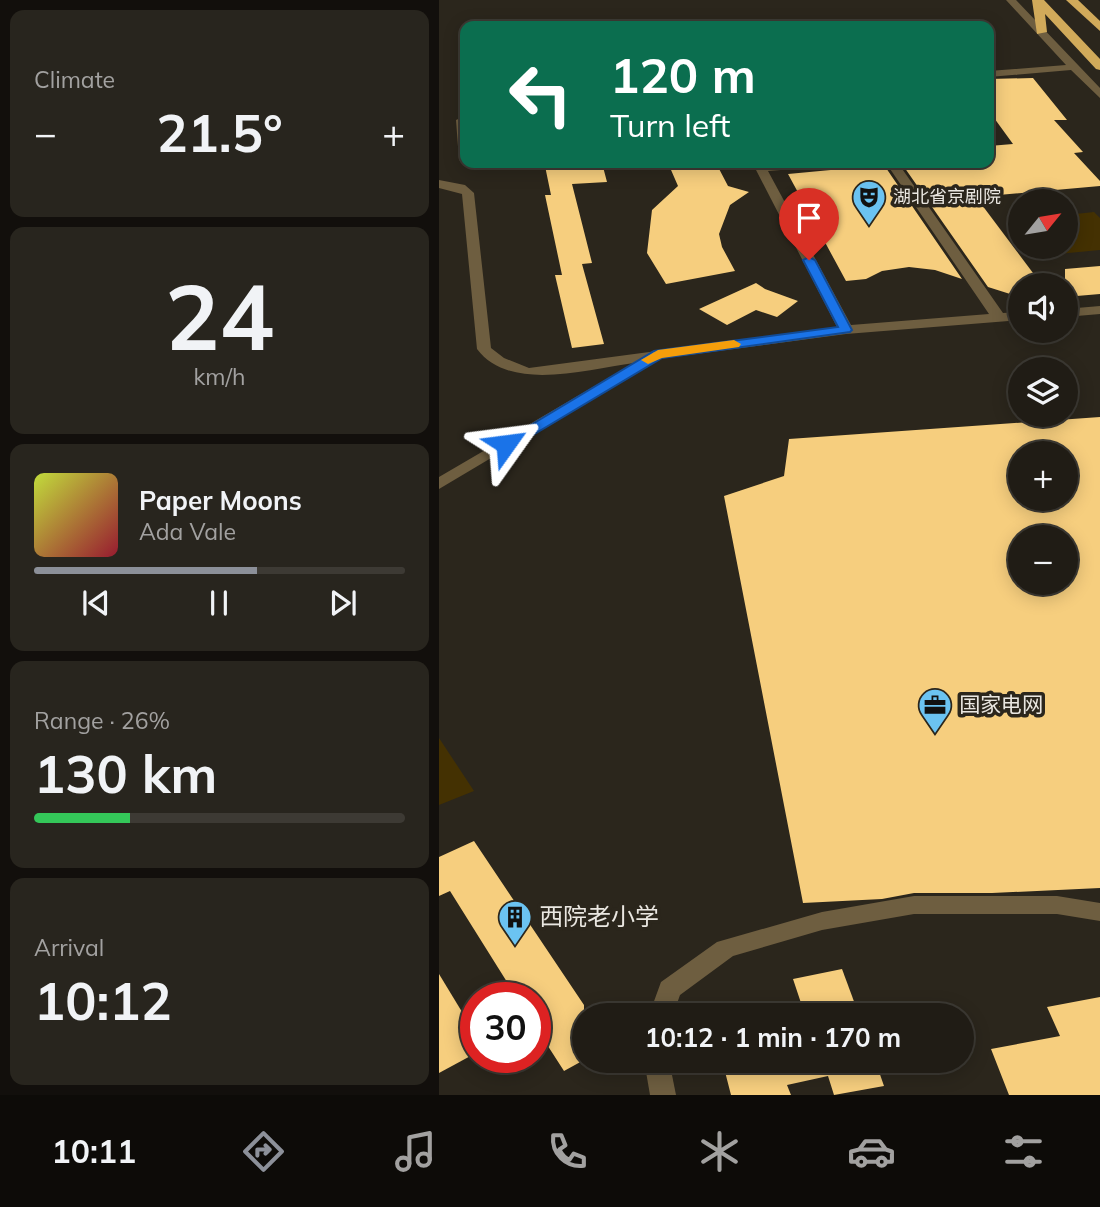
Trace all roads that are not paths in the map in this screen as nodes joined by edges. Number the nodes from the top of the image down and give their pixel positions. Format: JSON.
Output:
{"nodes":[{"id":1,"x":1011,"y":0,"type":"edge"},
{"id":2,"x":1038,"y":0,"type":"edge"},
{"id":3,"x":1072,"y":0,"type":"edge"},
{"id":4,"x":1100,"y":28,"type":"edge"},
{"id":5,"x":1041,"y":32,"type":"junction"},
{"id":6,"x":1073,"y":66,"type":"junction"},
{"id":7,"x":1100,"y":66,"type":"edge"},
{"id":8,"x":994,"y":74,"type":"edge"},
{"id":9,"x":1100,"y":95,"type":"edge"},
{"id":10,"x":466,"y":168,"type":"edge"},
{"id":11,"x":761,"y":168,"type":"edge"},
{"id":12,"x":895,"y":168,"type":"edge"},
{"id":13,"x":439,"y":184,"type":"edge"},
{"id":14,"x":468,"y":193,"type":"junction"},
{"id":15,"x":1100,"y":310,"type":"edge"},
{"id":16,"x":1078,"y":312,"type":"edge"},
{"id":17,"x":1008,"y":317,"type":"edge"},
{"id":18,"x":999,"y":318,"type":"junction"},
{"id":19,"x":846,"y":330,"type":"junction"},
{"id":20,"x":658,"y":354,"type":"junction"},
{"id":21,"x":439,"y":484,"type":"edge"},
{"id":22,"x":1100,"y":912,"type":"edge"},
{"id":23,"x":665,"y":1003,"type":"edge"},
{"id":24,"x":659,"y":1073,"type":"edge"},
{"id":25,"x":664,"y":1095,"type":"edge"}],
"edges":[{"from":1,"to":5,"type":"street"},
{"from":2,"to":5,"type":"highway"},
{"from":2,"to":7,"type":"highway"},
{"from":3,"to":4,"type":"highway"},
{"from":5,"to":6,"type":"street"},
{"from":6,"to":8,"type":"street"},
{"from":6,"to":9,"type":"street"},
{"from":10,"to":14,"type":"street"},
{"from":11,"to":19,"type":"street"},
{"from":12,"to":18,"type":"street"},
{"from":13,"to":14,"type":"street"},
{"from":14,"to":20,"type":"street"},
{"from":15,"to":16,"type":"street"},
{"from":17,"to":18,"type":"street"},
{"from":18,"to":19,"type":"street"},
{"from":19,"to":20,"type":"street"},
{"from":20,"to":21,"type":"street"},
{"from":22,"to":23,"type":"street"},
{"from":24,"to":25,"type":"street"}]}
